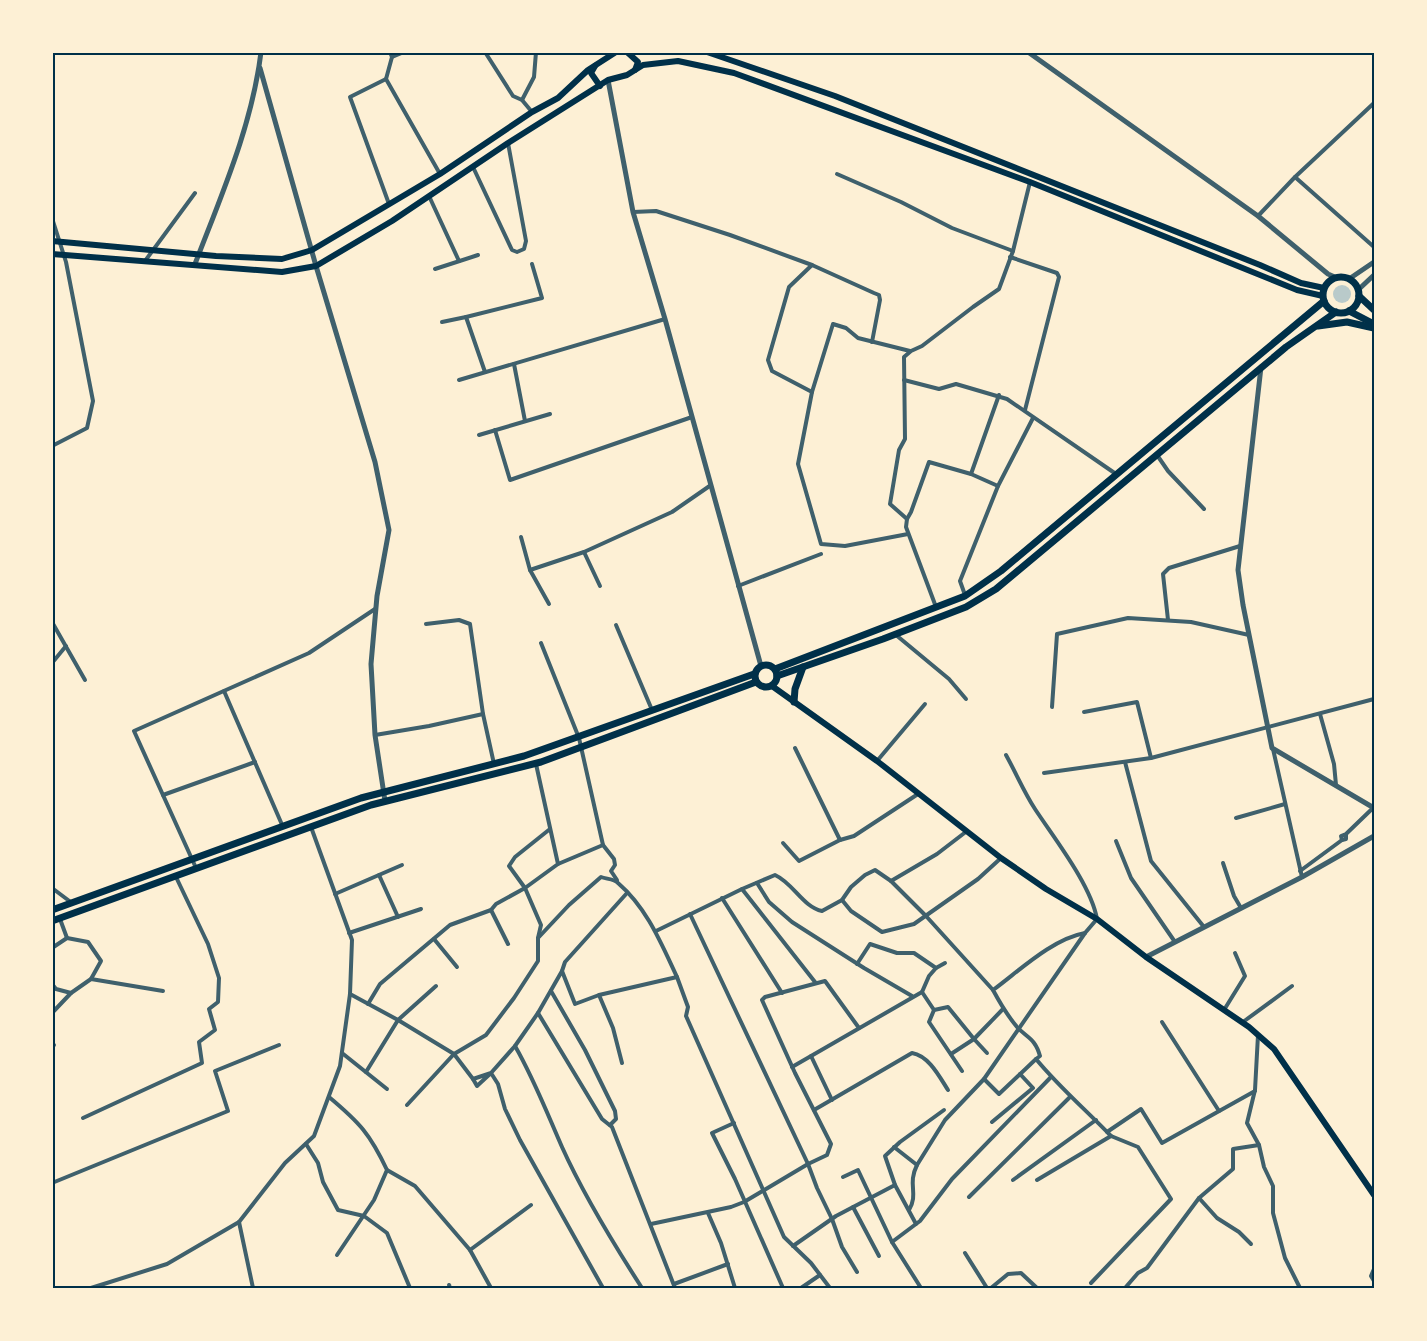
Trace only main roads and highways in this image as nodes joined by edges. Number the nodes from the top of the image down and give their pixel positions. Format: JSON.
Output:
{"nodes":[{"id":1,"x":616,"y":52,"type":"edge"},
{"id":2,"x":627,"y":52,"type":"edge"},
{"id":3,"x":707,"y":52,"type":"edge"},
{"id":4,"x":595,"y":66,"type":"junction"},
{"id":5,"x":635,"y":70,"type":"junction"},
{"id":6,"x":600,"y":86,"type":"junction"},
{"id":7,"x":56,"y":242,"type":"edge"},
{"id":8,"x":52,"y":254,"type":"edge"},
{"id":9,"x":1324,"y":288,"type":"junction"},
{"id":10,"x":1358,"y":293,"type":"junction"},
{"id":11,"x":1324,"y":299,"type":"junction"},
{"id":12,"x":1374,"y":310,"type":"edge"},
{"id":13,"x":1349,"y":311,"type":"junction"},
{"id":14,"x":1336,"y":312,"type":"junction"},
{"id":15,"x":1374,"y":326,"type":"edge"},
{"id":16,"x":1312,"y":328,"type":"junction"},
{"id":17,"x":803,"y":667,"type":"junction"},
{"id":18,"x":776,"y":672,"type":"junction"},
{"id":19,"x":755,"y":678,"type":"junction"},
{"id":20,"x":772,"y":686,"type":"junction"},
{"id":21,"x":794,"y":702,"type":"junction"},
{"id":22,"x":52,"y":910,"type":"edge"},
{"id":23,"x":56,"y":919,"type":"edge"},
{"id":24,"x":1374,"y":1195,"type":"edge"}],
"edges":[{"from":1,"to":4,"type":"main road"},
{"from":2,"to":5,"type":"main road"},
{"from":3,"to":9,"type":"main road"},
{"from":4,"to":6,"type":"main road"},
{"from":4,"to":7,"type":"main road"},
{"from":5,"to":6,"type":"main road"},
{"from":5,"to":11,"type":"main road"},
{"from":6,"to":8,"type":"main road"},
{"from":9,"to":10,"type":"main road"},
{"from":9,"to":11,"type":"main road"},
{"from":10,"to":12,"type":"main road"},
{"from":10,"to":13,"type":"main road"},
{"from":11,"to":14,"type":"main road"},
{"from":11,"to":18,"type":"main road"},
{"from":13,"to":14,"type":"main road"},
{"from":13,"to":15,"type":"main road"},
{"from":14,"to":16,"type":"main road"},
{"from":15,"to":16,"type":"main road"},
{"from":16,"to":17,"type":"main road"},
{"from":17,"to":18,"type":"main road"},
{"from":17,"to":21,"type":"main road"},
{"from":18,"to":19,"type":"main road"},
{"from":18,"to":20,"type":"main road"},
{"from":19,"to":20,"type":"main road"},
{"from":19,"to":22,"type":"main road"},
{"from":19,"to":23,"type":"main road"},
{"from":20,"to":21,"type":"main road"},
{"from":21,"to":24,"type":"main road"}]}
